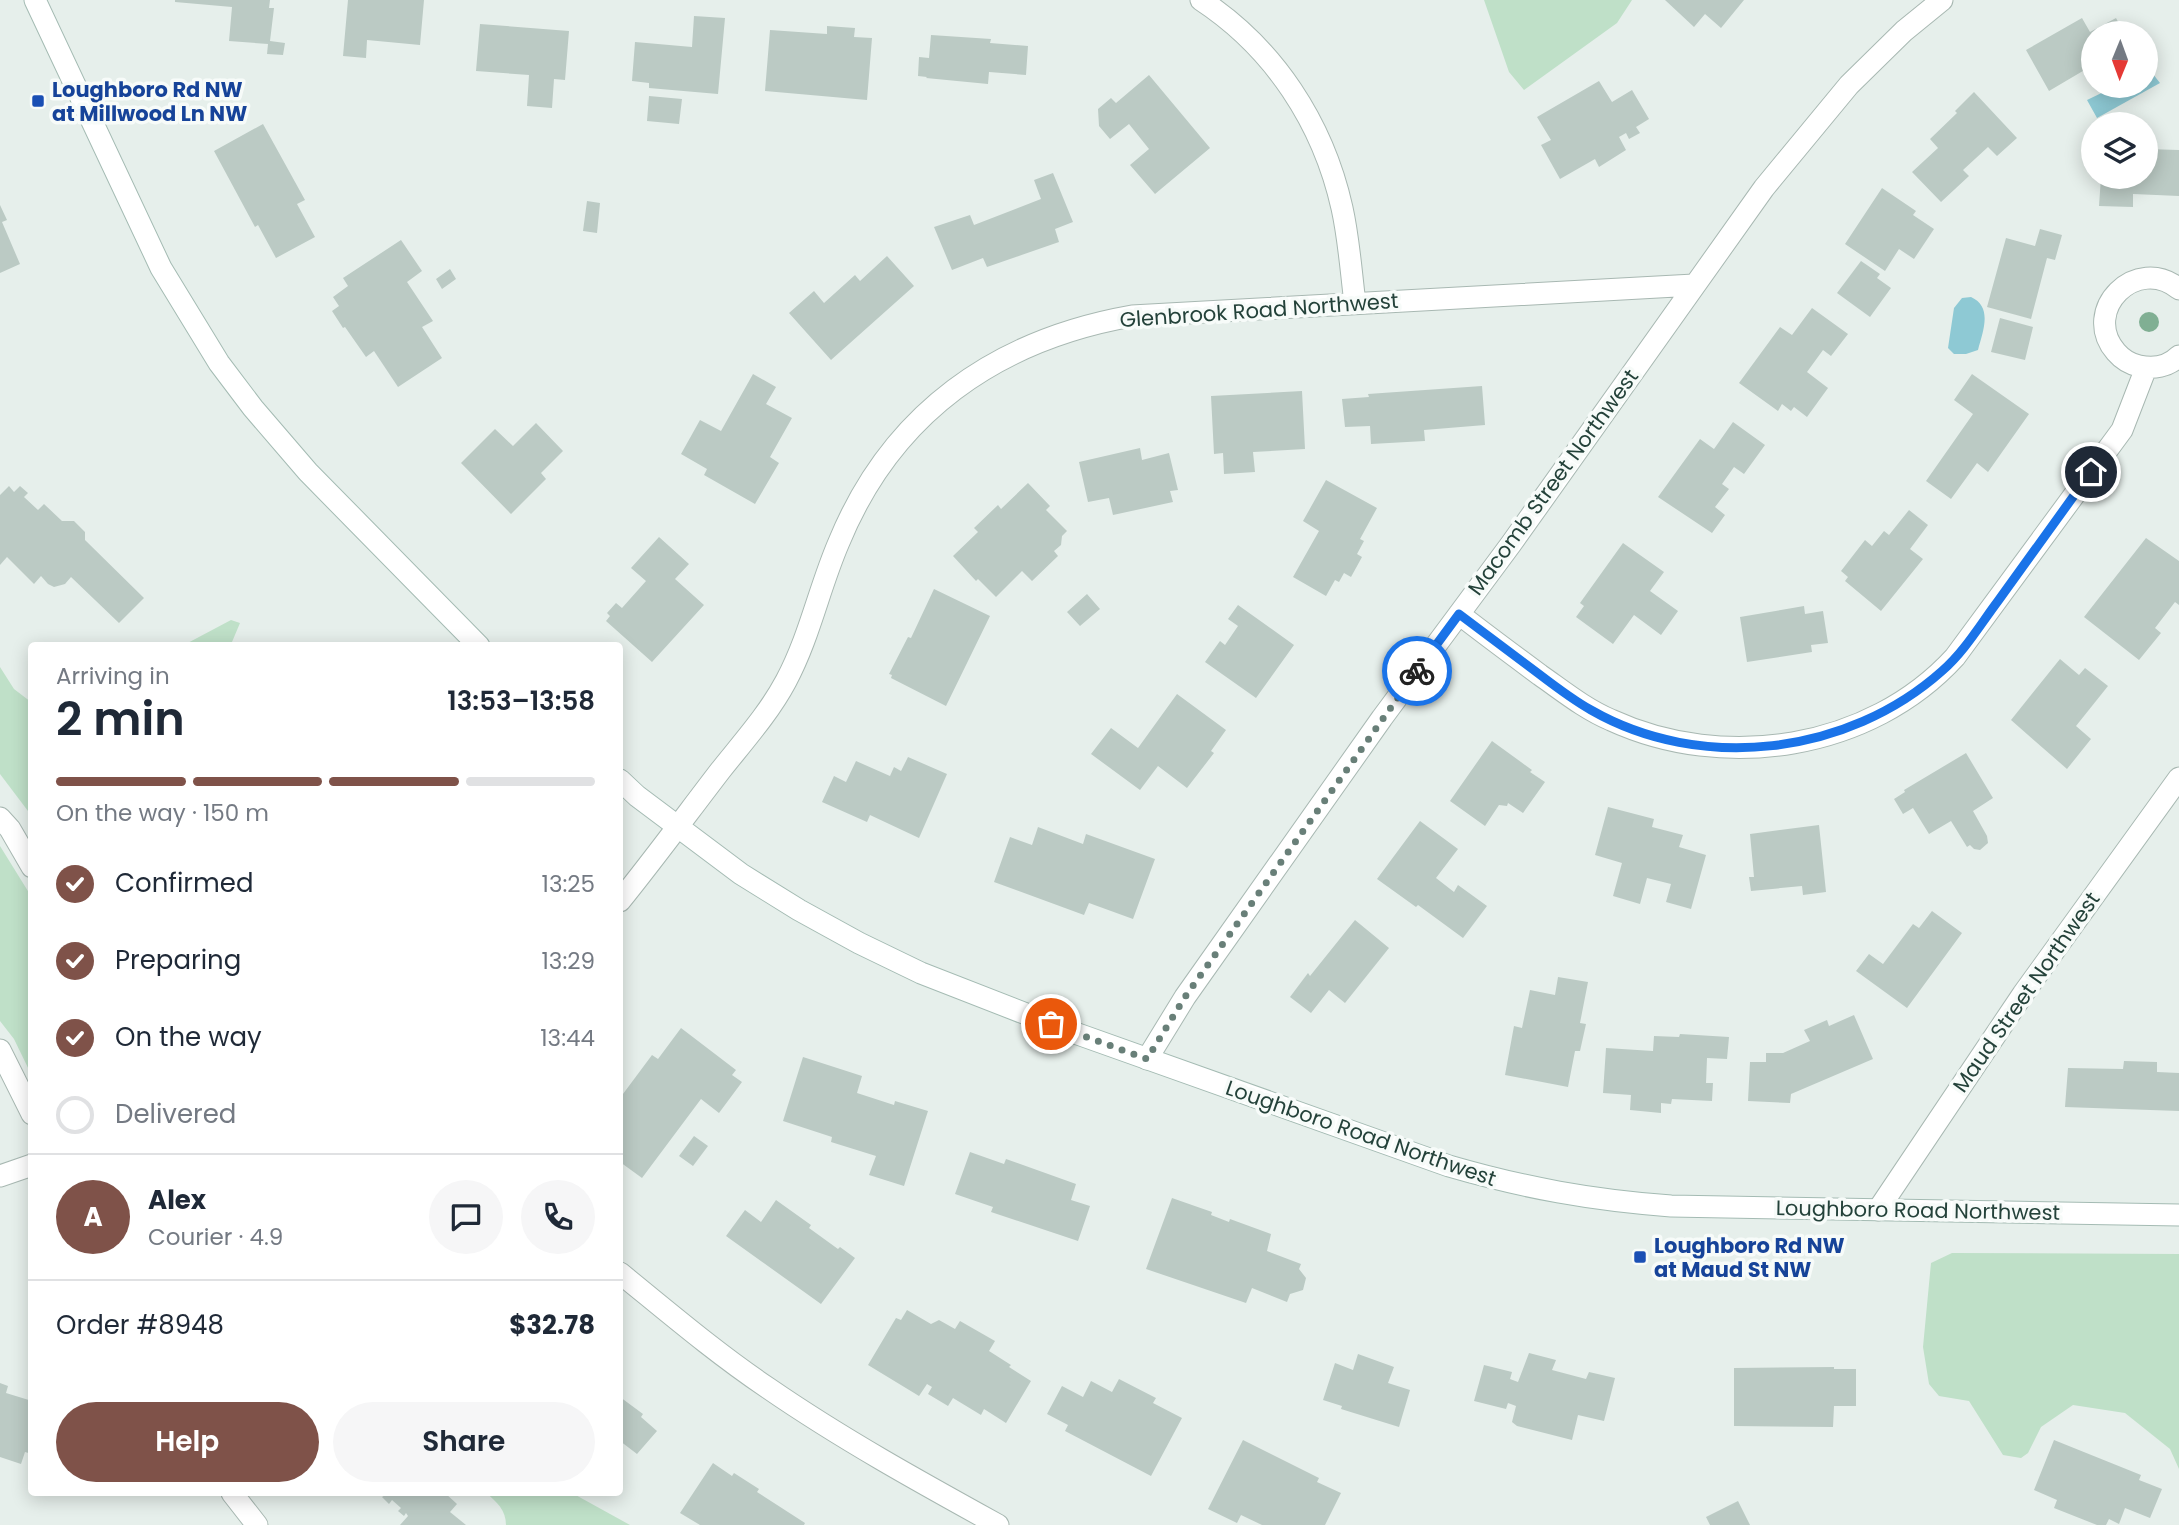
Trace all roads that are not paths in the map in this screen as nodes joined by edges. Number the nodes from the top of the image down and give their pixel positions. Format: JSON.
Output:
{"nodes":[{"id":1,"x":35,"y":0,"type":"edge"},
{"id":2,"x":1201,"y":0,"type":"edge"},
{"id":3,"x":1942,"y":0,"type":"edge"},
{"id":4,"x":1694,"y":285,"type":"junction"},
{"id":5,"x":2179,"y":289,"type":"edge"},
{"id":6,"x":1354,"y":303,"type":"junction"},
{"id":7,"x":2179,"y":356,"type":"edge"},
{"id":8,"x":2146,"y":368,"type":"junction"},
{"id":9,"x":1459,"y":614,"type":"junction"},
{"id":10,"x":475,"y":642,"type":"edge"},
{"id":11,"x":2179,"y":778,"type":"edge"},
{"id":12,"x":623,"y":782,"type":"edge"},
{"id":13,"x":0,"y":818,"type":"edge"},
{"id":14,"x":678,"y":827,"type":"junction"},
{"id":15,"x":28,"y":860,"type":"edge"},
{"id":16,"x":623,"y":897,"type":"edge"},
{"id":17,"x":0,"y":1050,"type":"edge"},
{"id":18,"x":1147,"y":1059,"type":"junction"},
{"id":19,"x":28,"y":1106,"type":"edge"},
{"id":20,"x":28,"y":1166,"type":"edge"},
{"id":21,"x":0,"y":1176,"type":"edge"},
{"id":22,"x":1878,"y":1210,"type":"junction"},
{"id":23,"x":2179,"y":1215,"type":"edge"},
{"id":24,"x":623,"y":1275,"type":"edge"},
{"id":25,"x":234,"y":1496,"type":"edge"},
{"id":26,"x":257,"y":1525,"type":"edge"},
{"id":27,"x":998,"y":1525,"type":"edge"}],
"edges":[{"from":1,"to":10,"type":"street"},
{"from":2,"to":6,"type":"street"},
{"from":3,"to":4,"type":"street","name":"Macomb Street Northwest"},
{"from":4,"to":6,"type":"street","name":"Glenbrook Road Northwest"},
{"from":4,"to":9,"type":"street","name":"Macomb Street Northwest"},
{"from":5,"to":8,"type":"street"},
{"from":6,"to":14,"type":"street","name":"Glenbrook Road Northwest"},
{"from":7,"to":8,"type":"street"},
{"from":8,"to":9,"type":"street"},
{"from":9,"to":18,"type":"street","name":"Macomb Street Northwest"},
{"from":11,"to":22,"type":"street","name":"Maud Street Northwest"},
{"from":12,"to":14,"type":"street","name":"Loughboro Road Northwest"},
{"from":13,"to":15,"type":"street"},
{"from":14,"to":16,"type":"street","name":"Glenbrook Road Northwest"},
{"from":14,"to":18,"type":"street","name":"Loughboro Road Northwest"},
{"from":17,"to":19,"type":"street"},
{"from":18,"to":22,"type":"street","name":"Loughboro Road Northwest"},
{"from":20,"to":21,"type":"street"},
{"from":22,"to":23,"type":"street","name":"Loughboro Road Northwest"},
{"from":24,"to":27,"type":"street"},
{"from":25,"to":26,"type":"street"}]}
